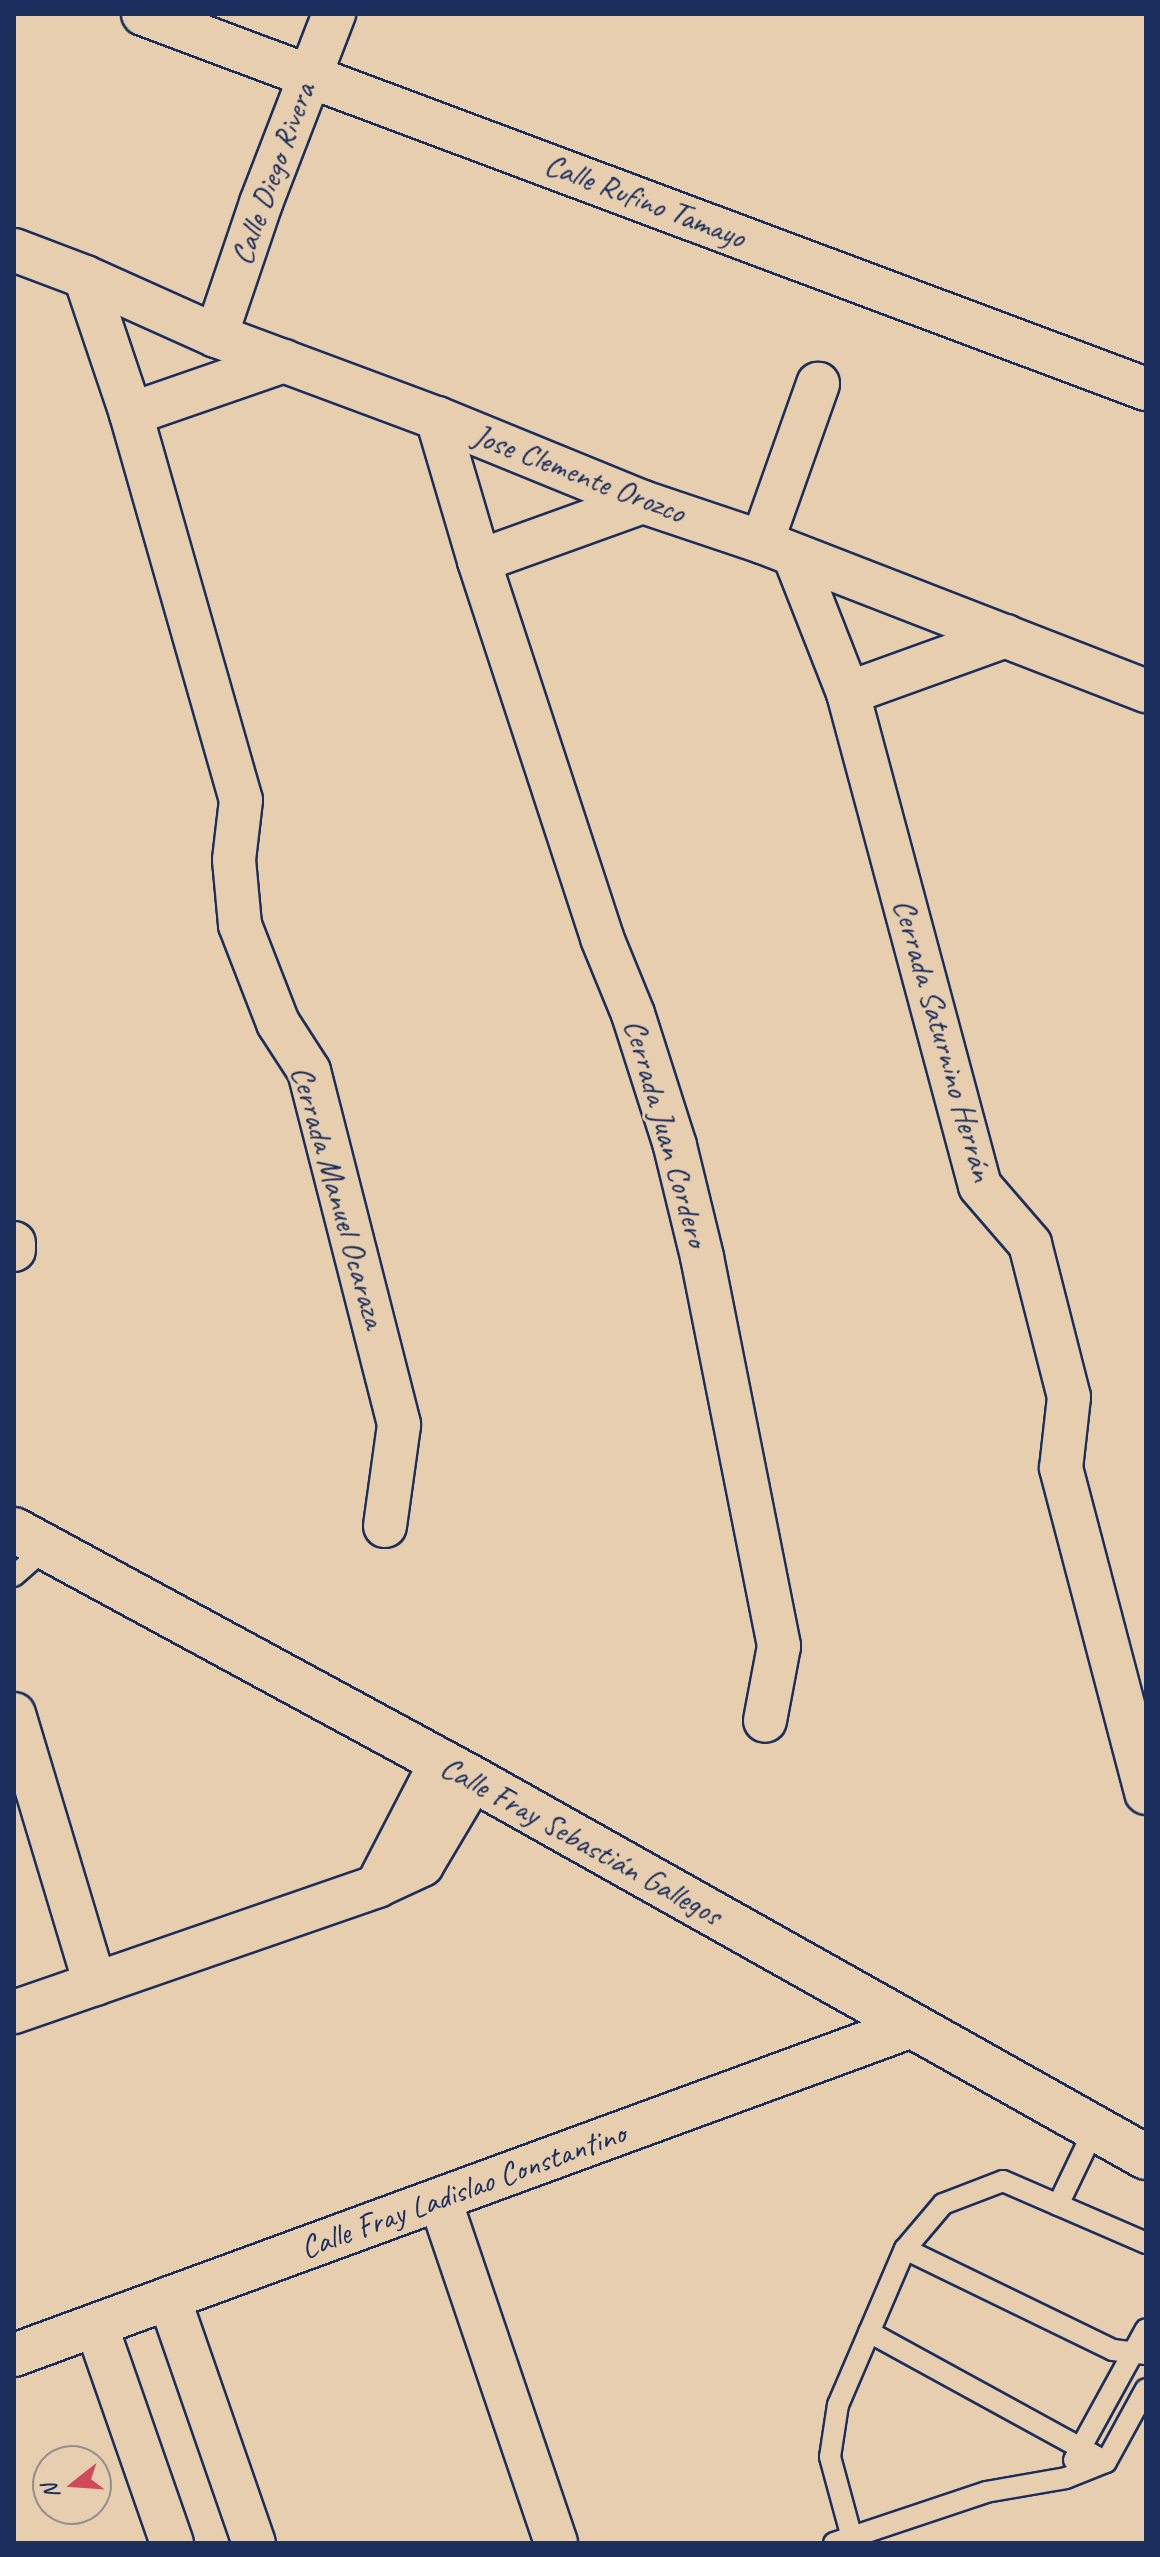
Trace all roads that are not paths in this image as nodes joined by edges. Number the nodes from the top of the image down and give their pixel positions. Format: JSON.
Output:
{"nodes":[{"id":1,"x":143,"y":14,"type":"edge"},
{"id":2,"x":334,"y":14,"type":"edge"},
{"id":3,"x":308,"y":75,"type":"junction"},
{"id":4,"x":14,"y":250,"type":"edge"},
{"id":5,"x":85,"y":277,"type":"junction"},
{"id":6,"x":216,"y":336,"type":"junction"},
{"id":7,"x":284,"y":361,"type":"junction"},
{"id":8,"x":818,"y":384,"type":"dead end"},
{"id":9,"x":1146,"y":389,"type":"edge"},
{"id":10,"x":131,"y":414,"type":"junction"},
{"id":11,"x":437,"y":418,"type":"junction"},
{"id":12,"x":643,"y":502,"type":"junction"},
{"id":13,"x":778,"y":548,"type":"junction"},
{"id":14,"x":479,"y":561,"type":"junction"},
{"id":15,"x":1006,"y":636,"type":"junction"},
{"id":16,"x":1146,"y":691,"type":"edge"},
{"id":17,"x":848,"y":693,"type":"junction"},
{"id":18,"x":14,"y":1243,"type":"edge"},
{"id":19,"x":14,"y":1250,"type":"edge"},
{"id":20,"x":385,"y":1526,"type":"dead end"},
{"id":21,"x":25,"y":1551,"type":"edge"},
{"id":22,"x":14,"y":1714,"type":"edge"},
{"id":23,"x":765,"y":1721,"type":"dead end"},
{"id":24,"x":457,"y":1770,"type":"junction"},
{"id":25,"x":1146,"y":1793,"type":"edge"},
{"id":26,"x":95,"y":1984,"type":"junction"},
{"id":27,"x":14,"y":2012,"type":"edge"},
{"id":28,"x":912,"y":2026,"type":"junction"},
{"id":29,"x":1094,"y":2130,"type":"junction"},
{"id":30,"x":1146,"y":2157,"type":"edge"},
{"id":31,"x":440,"y":2200,"type":"junction"},
{"id":32,"x":1058,"y":2205,"type":"junction"},
{"id":33,"x":1146,"y":2243,"type":"edge"},
{"id":34,"x":905,"y":2249,"type":"junction"},
{"id":35,"x":169,"y":2298,"type":"junction"},
{"id":36,"x":96,"y":2325,"type":"junction"},
{"id":37,"x":1146,"y":2329,"type":"edge"},
{"id":38,"x":869,"y":2332,"type":"junction"},
{"id":39,"x":1140,"y":2354,"type":"edge"},
{"id":40,"x":14,"y":2355,"type":"edge"},
{"id":41,"x":1146,"y":2389,"type":"edge"},
{"id":42,"x":1079,"y":2448,"type":"junction"},
{"id":43,"x":1106,"y":2462,"type":"junction"},
{"id":44,"x":1066,"y":2478,"type":"junction"},
{"id":45,"x":843,"y":2540,"type":"edge"},
{"id":46,"x":172,"y":2543,"type":"edge"},
{"id":47,"x":254,"y":2543,"type":"edge"},
{"id":48,"x":556,"y":2543,"type":"edge"}],
"edges":[{"from":1,"to":3,"type":"street","name":"Calle Rufino Tamayo"},
{"from":2,"to":3,"type":"street","name":"Calle Diego Rivera"},
{"from":3,"to":6,"type":"street","name":"Calle Diego Rivera"},
{"from":3,"to":9,"type":"street","name":"Calle Rufino Tamayo"},
{"from":4,"to":5,"type":"street","name":"Jose Clemente Orozco"},
{"from":5,"to":6,"type":"street","name":"Jose Clemente Orozco"},
{"from":5,"to":10,"type":"street","name":"Cerrada Manuel Ocaraza"},
{"from":6,"to":7,"type":"street","name":"Jose Clemente Orozco"},
{"from":7,"to":10,"type":"street"},
{"from":7,"to":11,"type":"street","name":"Jose Clemente Orozco"},
{"from":8,"to":13,"type":"street"},
{"from":10,"to":20,"type":"street","name":"Cerrada Manuel Ocaraza"},
{"from":11,"to":12,"type":"street","name":"Jose Clemente Orozco"},
{"from":11,"to":14,"type":"street","name":"Cerrada Juan Cordero"},
{"from":12,"to":13,"type":"street","name":"Jose Clemente Orozco"},
{"from":12,"to":14,"type":"street"},
{"from":13,"to":15,"type":"street","name":"Jose Clemente Orozco"},
{"from":13,"to":17,"type":"street","name":"Cerrada Saturnino Herrán"},
{"from":14,"to":23,"type":"street","name":"Cerrada Juan Cordero"},
{"from":15,"to":16,"type":"street","name":"Jose Clemente Orozco"},
{"from":15,"to":17,"type":"street"},
{"from":17,"to":25,"type":"street","name":"Cerrada Saturnino Herrán"},
{"from":18,"to":19,"type":"street"},
{"from":21,"to":24,"type":"street","name":"Calle Fray Sebastián Gallegos"},
{"from":22,"to":26,"type":"street"},
{"from":24,"to":26,"type":"street"},
{"from":24,"to":28,"type":"street","name":"Calle Fray Sebastián Gallegos"},
{"from":26,"to":27,"type":"street"},
{"from":28,"to":29,"type":"street","name":"Calle Fray Sebastián Gallegos"},
{"from":28,"to":31,"type":"street","name":"Calle Fray Ladislao Constantino"},
{"from":29,"to":30,"type":"street","name":"Calle Fray Sebastián Gallegos"},
{"from":29,"to":32,"type":"lane"},
{"from":31,"to":35,"type":"street","name":"Calle Fray Ladislao Constantino"},
{"from":31,"to":48,"type":"street"},
{"from":32,"to":33,"type":"lane"},
{"from":32,"to":34,"type":"lane"},
{"from":34,"to":38,"type":"lane"},
{"from":34,"to":39,"type":"lane"},
{"from":35,"to":36,"type":"street","name":"Calle Fray Ladislao Constantino"},
{"from":35,"to":47,"type":"street"},
{"from":36,"to":40,"type":"street","name":"Calle Fray Ladislao Constantino"},
{"from":36,"to":46,"type":"street"},
{"from":37,"to":39,"type":"lane"},
{"from":38,"to":42,"type":"lane"},
{"from":38,"to":45,"type":"lane"},
{"from":39,"to":42,"type":"lane"},
{"from":41,"to":43,"type":"lane"},
{"from":42,"to":43,"type":"lane"},
{"from":42,"to":44,"type":"lane"},
{"from":43,"to":44,"type":"lane"},
{"from":44,"to":45,"type":"lane"}]}
